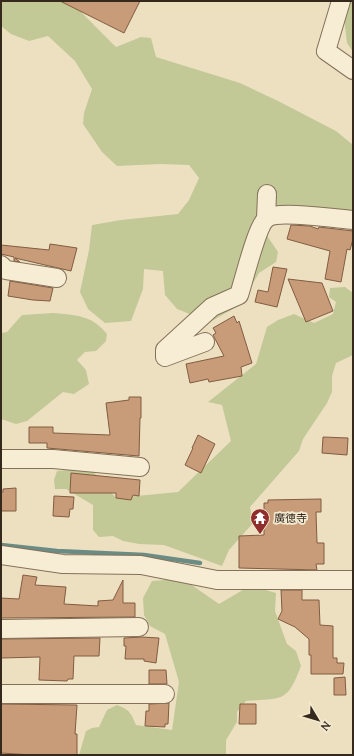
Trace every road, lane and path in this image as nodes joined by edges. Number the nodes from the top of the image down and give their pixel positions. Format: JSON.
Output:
{"nodes":[{"id":1,"x":341,"y":1,"type":"edge"},
{"id":2,"x":353,"y":70,"type":"edge"},
{"id":3,"x":267,"y":194,"type":"dead end"},
{"id":4,"x":266,"y":219,"type":"junction"},
{"id":5,"x":353,"y":220,"type":"edge"},
{"id":6,"x":1,"y":264,"type":"edge"},
{"id":7,"x":57,"y":278,"type":"dead end"},
{"id":8,"x":206,"y":342,"type":"dead end"},
{"id":9,"x":1,"y":459,"type":"edge"},
{"id":10,"x":140,"y":467,"type":"dead end"},
{"id":11,"x":1,"y":555,"type":"edge"},
{"id":12,"x":353,"y":580,"type":"edge"},
{"id":13,"x":139,"y":627,"type":"dead end"},
{"id":14,"x":1,"y":629,"type":"edge"},
{"id":15,"x":1,"y":694,"type":"edge"},
{"id":16,"x":165,"y":694,"type":"dead end"}],
"edges":[{"from":1,"to":2,"type":"street"},
{"from":3,"to":4,"type":"street"},
{"from":4,"to":5,"type":"street"},
{"from":4,"to":8,"type":"street"},
{"from":6,"to":7,"type":"street"},
{"from":9,"to":10,"type":"street"},
{"from":11,"to":12,"type":"street"},
{"from":13,"to":14,"type":"street"},
{"from":15,"to":16,"type":"street"}]}
